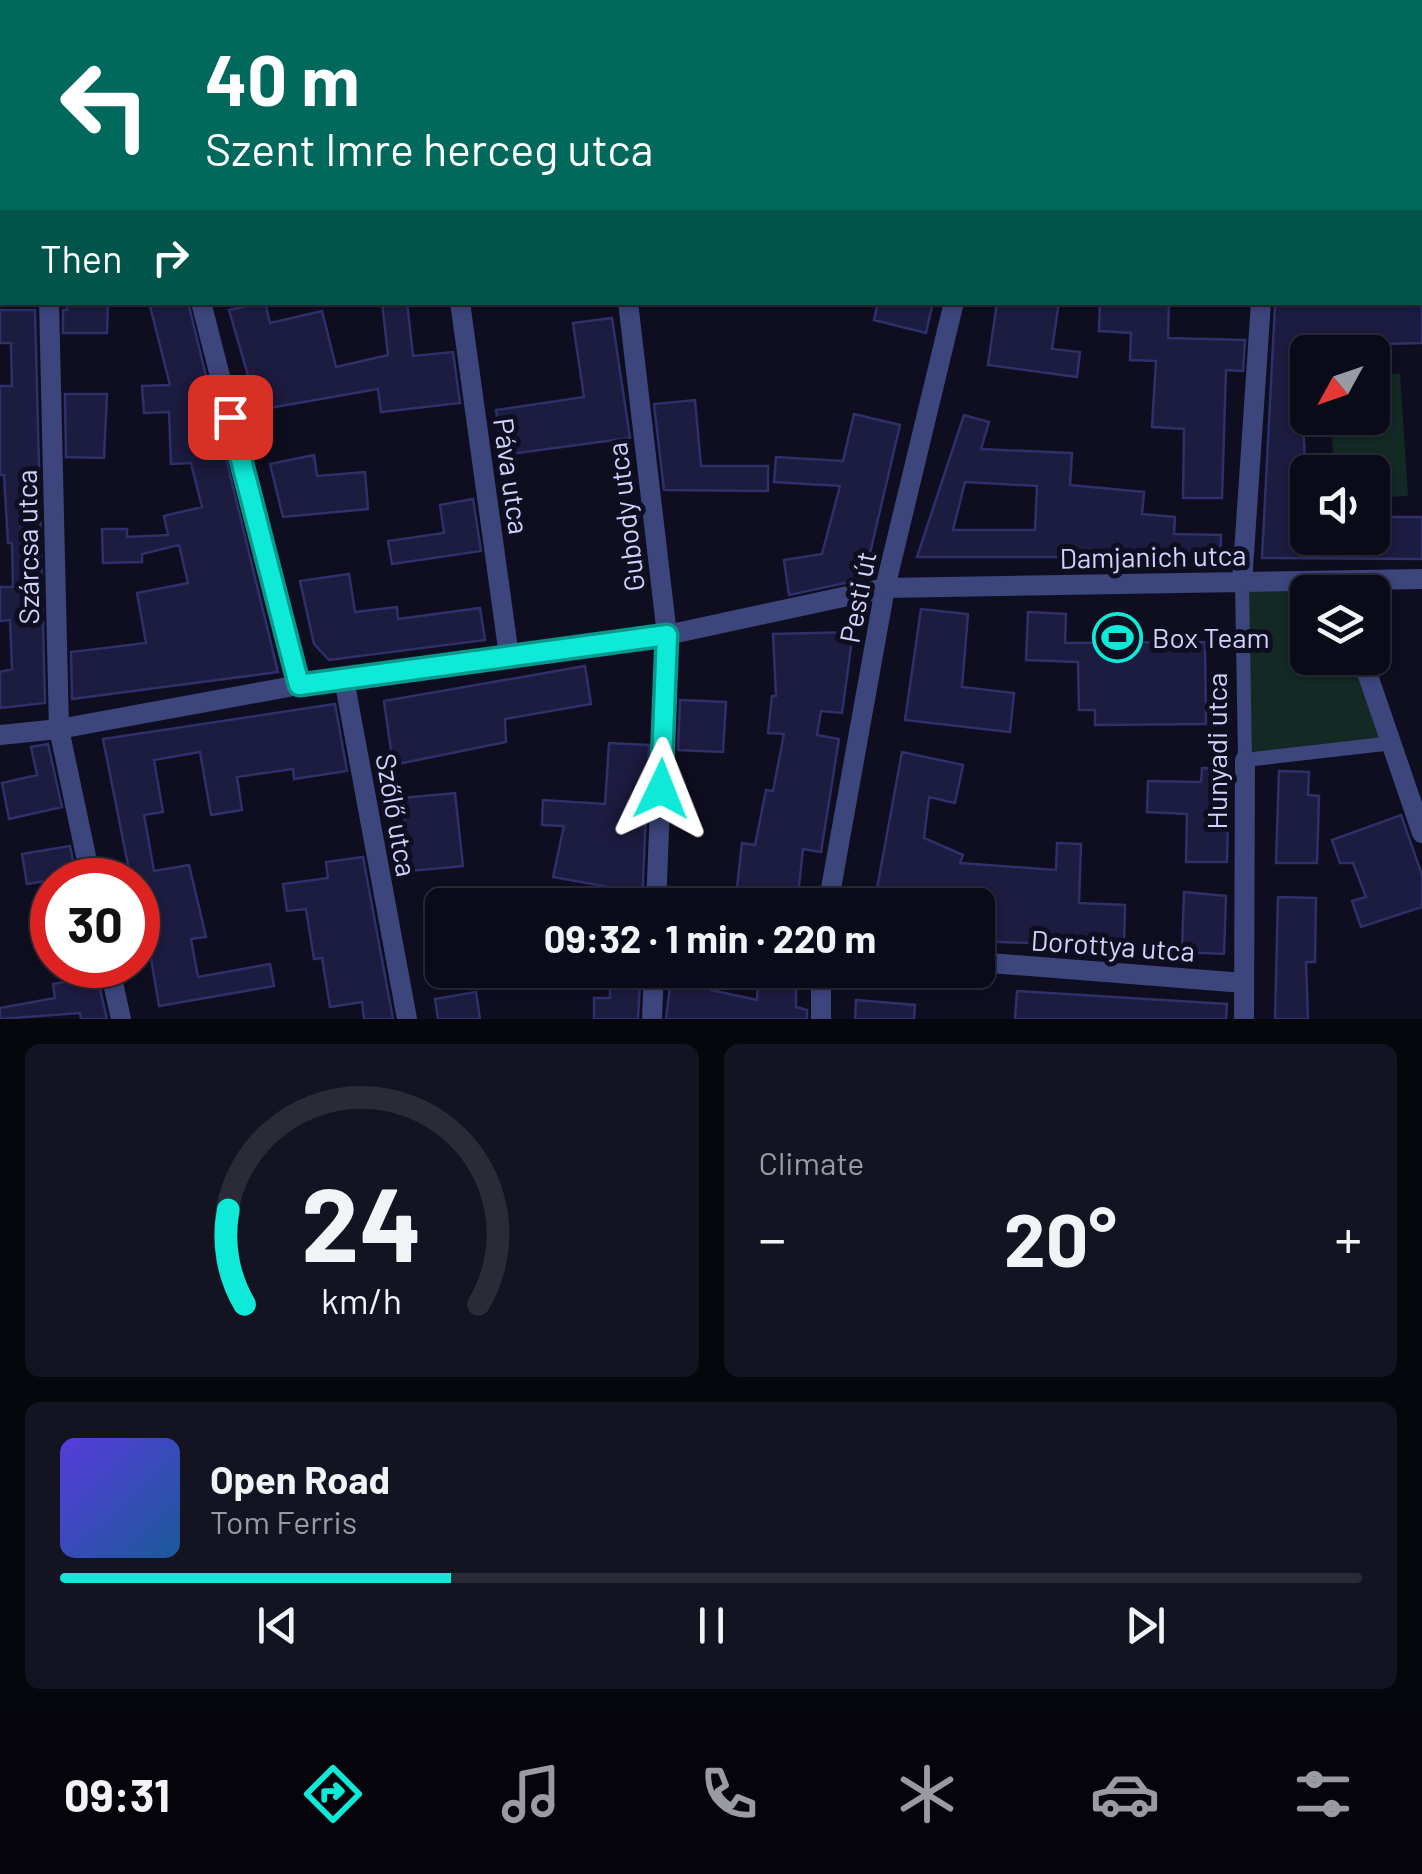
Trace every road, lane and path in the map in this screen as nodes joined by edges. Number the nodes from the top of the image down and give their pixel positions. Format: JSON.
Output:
{"nodes":[{"id":1,"x":49,"y":305,"type":"edge"},
{"id":2,"x":202,"y":305,"type":"edge"},
{"id":3,"x":460,"y":305,"type":"edge"},
{"id":4,"x":628,"y":305,"type":"edge"},
{"id":5,"x":953,"y":305,"type":"edge"},
{"id":6,"x":1260,"y":305,"type":"edge"},
{"id":7,"x":1422,"y":579,"type":"edge"},
{"id":8,"x":1390,"y":582,"type":"edge"},
{"id":9,"x":1242,"y":583,"type":"junction"},
{"id":10,"x":1290,"y":585,"type":"edge"},
{"id":11,"x":885,"y":588,"type":"junction"},
{"id":12,"x":667,"y":635,"type":"junction"},
{"id":13,"x":509,"y":656,"type":"junction"},
{"id":14,"x":1368,"y":675,"type":"edge"},
{"id":15,"x":344,"y":679,"type":"junction"},
{"id":16,"x":299,"y":685,"type":"junction"},
{"id":17,"x":59,"y":730,"type":"junction"},
{"id":18,"x":0,"y":735,"type":"edge"},
{"id":19,"x":1393,"y":742,"type":"junction"},
{"id":20,"x":1245,"y":760,"type":"junction"},
{"id":21,"x":1422,"y":833,"type":"edge"},
{"id":22,"x":86,"y":858,"type":"edge"},
{"id":23,"x":657,"y":888,"type":"edge"},
{"id":24,"x":831,"y":888,"type":"edge"},
{"id":25,"x":995,"y":963,"type":"edge"},
{"id":26,"x":1244,"y":983,"type":"junction"},
{"id":27,"x":115,"y":988,"type":"edge"},
{"id":28,"x":653,"y":988,"type":"edge"},
{"id":29,"x":821,"y":988,"type":"edge"},
{"id":30,"x":121,"y":1019,"type":"edge"},
{"id":31,"x":407,"y":1019,"type":"edge"},
{"id":32,"x":652,"y":1019,"type":"edge"},
{"id":33,"x":821,"y":1019,"type":"edge"},
{"id":34,"x":1244,"y":1019,"type":"edge"}],
"edges":[{"from":1,"to":17,"type":"street","name":"Szárcsa utca"},
{"from":2,"to":16,"type":"street"},
{"from":3,"to":13,"type":"street","name":"Páva utca"},
{"from":4,"to":12,"type":"street","name":"Gubody utca"},
{"from":5,"to":11,"type":"street","name":"Pesti út"},
{"from":6,"to":9,"type":"street","name":"Hunyadi utca"},
{"from":7,"to":8,"type":"street","name":"Damjanich utca"},
{"from":9,"to":10,"type":"street","name":"Damjanich utca"},
{"from":9,"to":11,"type":"street","name":"Damjanich utca"},
{"from":9,"to":20,"type":"street","name":"Hunyadi utca"},
{"from":11,"to":12,"type":"street","name":"Damjanich utca"},
{"from":11,"to":24,"type":"street","name":"Pesti út"},
{"from":12,"to":13,"type":"street","name":"Damjanich utca"},
{"from":12,"to":23,"type":"street","name":"Gubody utca"},
{"from":13,"to":15,"type":"street","name":"Damjanich utca"},
{"from":14,"to":19,"type":"street"},
{"from":15,"to":16,"type":"street","name":"Damjanich utca"},
{"from":15,"to":31,"type":"street","name":"Szőlő utca"},
{"from":16,"to":17,"type":"street","name":"Damjanich utca"},
{"from":17,"to":18,"type":"street","name":"Damjanich utca"},
{"from":17,"to":22,"type":"street","name":"Szárcsa utca"},
{"from":19,"to":20,"type":"street"},
{"from":19,"to":21,"type":"street"},
{"from":20,"to":26,"type":"street","name":"Hunyadi utca"},
{"from":25,"to":26,"type":"street","name":"Dorottya utca"},
{"from":26,"to":34,"type":"street","name":"Hunyadi utca"},
{"from":27,"to":30,"type":"street"},
{"from":28,"to":32,"type":"street"},
{"from":29,"to":33,"type":"street"}]}
